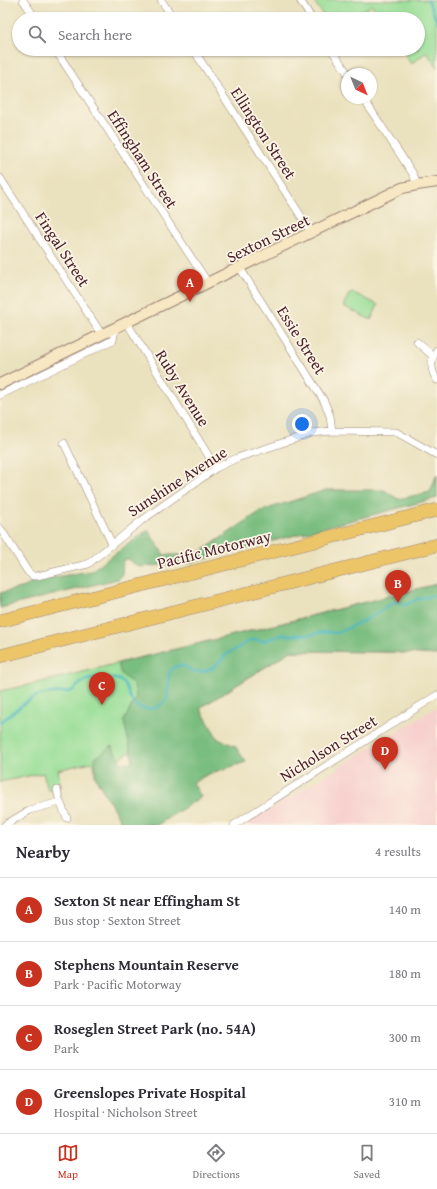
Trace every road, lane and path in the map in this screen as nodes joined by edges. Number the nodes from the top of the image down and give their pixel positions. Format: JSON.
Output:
{"nodes":[{"id":1,"x":23,"y":0,"type":"edge"},
{"id":2,"x":161,"y":0,"type":"edge"},
{"id":3,"x":300,"y":0,"type":"edge"},
{"id":4,"x":31,"y":12,"type":"edge"},
{"id":5,"x":169,"y":12,"type":"edge"},
{"id":6,"x":308,"y":12,"type":"edge"},
{"id":7,"x":60,"y":56,"type":"edge"},
{"id":8,"x":198,"y":56,"type":"edge"},
{"id":9,"x":336,"y":56,"type":"edge"},
{"id":10,"x":344,"y":68,"type":"edge"},
{"id":11,"x":367,"y":104,"type":"edge"},
{"id":12,"x":0,"y":178,"type":"edge"},
{"id":13,"x":437,"y":182,"type":"edge"},
{"id":14,"x":416,"y":185,"type":"junction"},
{"id":15,"x":312,"y":233,"type":"junction"},
{"id":16,"x":240,"y":268,"type":"junction"},
{"id":17,"x":208,"y":283,"type":"junction"},
{"id":18,"x":127,"y":323,"type":"junction"},
{"id":19,"x":115,"y":329,"type":"junction"},
{"id":20,"x":102,"y":335,"type":"junction"},
{"id":21,"x":417,"y":342,"type":"dead end"},
{"id":22,"x":435,"y":353,"type":"edge"},
{"id":23,"x":437,"y":380,"type":"edge"},
{"id":24,"x":0,"y":384,"type":"edge"},
{"id":25,"x":0,"y":395,"type":"edge"},
{"id":26,"x":332,"y":431,"type":"junction"},
{"id":27,"x":64,"y":443,"type":"dead end"},
{"id":28,"x":437,"y":455,"type":"edge"},
{"id":29,"x":216,"y":468,"type":"junction"},
{"id":30,"x":437,"y":510,"type":"edge"},
{"id":31,"x":0,"y":528,"type":"edge"},
{"id":32,"x":112,"y":544,"type":"junction"},
{"id":33,"x":437,"y":545,"type":"edge"},
{"id":34,"x":0,"y":621,"type":"edge"},
{"id":35,"x":0,"y":656,"type":"edge"},
{"id":36,"x":437,"y":695,"type":"edge"},
{"id":37,"x":57,"y":790,"type":"dead end"},
{"id":38,"x":60,"y":802,"type":"junction"},
{"id":39,"x":67,"y":818,"type":"dead end"},
{"id":40,"x":4,"y":825,"type":"edge"},
{"id":41,"x":234,"y":825,"type":"edge"}],
"edges":[{"from":1,"to":4,"type":"street"},
{"from":2,"to":5,"type":"street"},
{"from":3,"to":6,"type":"street"},
{"from":7,"to":17,"type":"street","name":"Effingham Street"},
{"from":8,"to":15,"type":"street","name":"Ellington Street"},
{"from":9,"to":10,"type":"street"},
{"from":11,"to":14,"type":"street"},
{"from":12,"to":20,"type":"street","name":"Fingal Street"},
{"from":13,"to":14,"type":"main road","name":"Sexton Street"},
{"from":14,"to":15,"type":"main road","name":"Sexton Street"},
{"from":15,"to":16,"type":"main road","name":"Sexton Street"},
{"from":16,"to":17,"type":"main road","name":"Sexton Street"},
{"from":16,"to":26,"type":"street","name":"Essie Street"},
{"from":17,"to":18,"type":"main road","name":"Sexton Street"},
{"from":18,"to":19,"type":"main road","name":"Sexton Street"},
{"from":18,"to":29,"type":"street","name":"Ruby Avenue"},
{"from":19,"to":20,"type":"main road","name":"Sexton Street"},
{"from":19,"to":25,"type":"street","name":"Sexton Street"},
{"from":20,"to":24,"type":"main road","name":"Sexton Street"},
{"from":21,"to":22,"type":"street"},
{"from":22,"to":23,"type":"street"},
{"from":26,"to":28,"type":"street","name":"Sunshine Avenue"},
{"from":26,"to":29,"type":"street","name":"Sunshine Avenue"},
{"from":27,"to":32,"type":"street"},
{"from":29,"to":32,"type":"street","name":"Sunshine Avenue"},
{"from":30,"to":34,"type":"highway","name":"Pacific Motorway"},
{"from":31,"to":32,"type":"street","name":"Sunshine Avenue"},
{"from":33,"to":35,"type":"highway"},
{"from":36,"to":41,"type":"street","name":"Nicholson Street"},
{"from":37,"to":38,"type":"street"},
{"from":38,"to":39,"type":"street"},
{"from":38,"to":40,"type":"street"}]}
